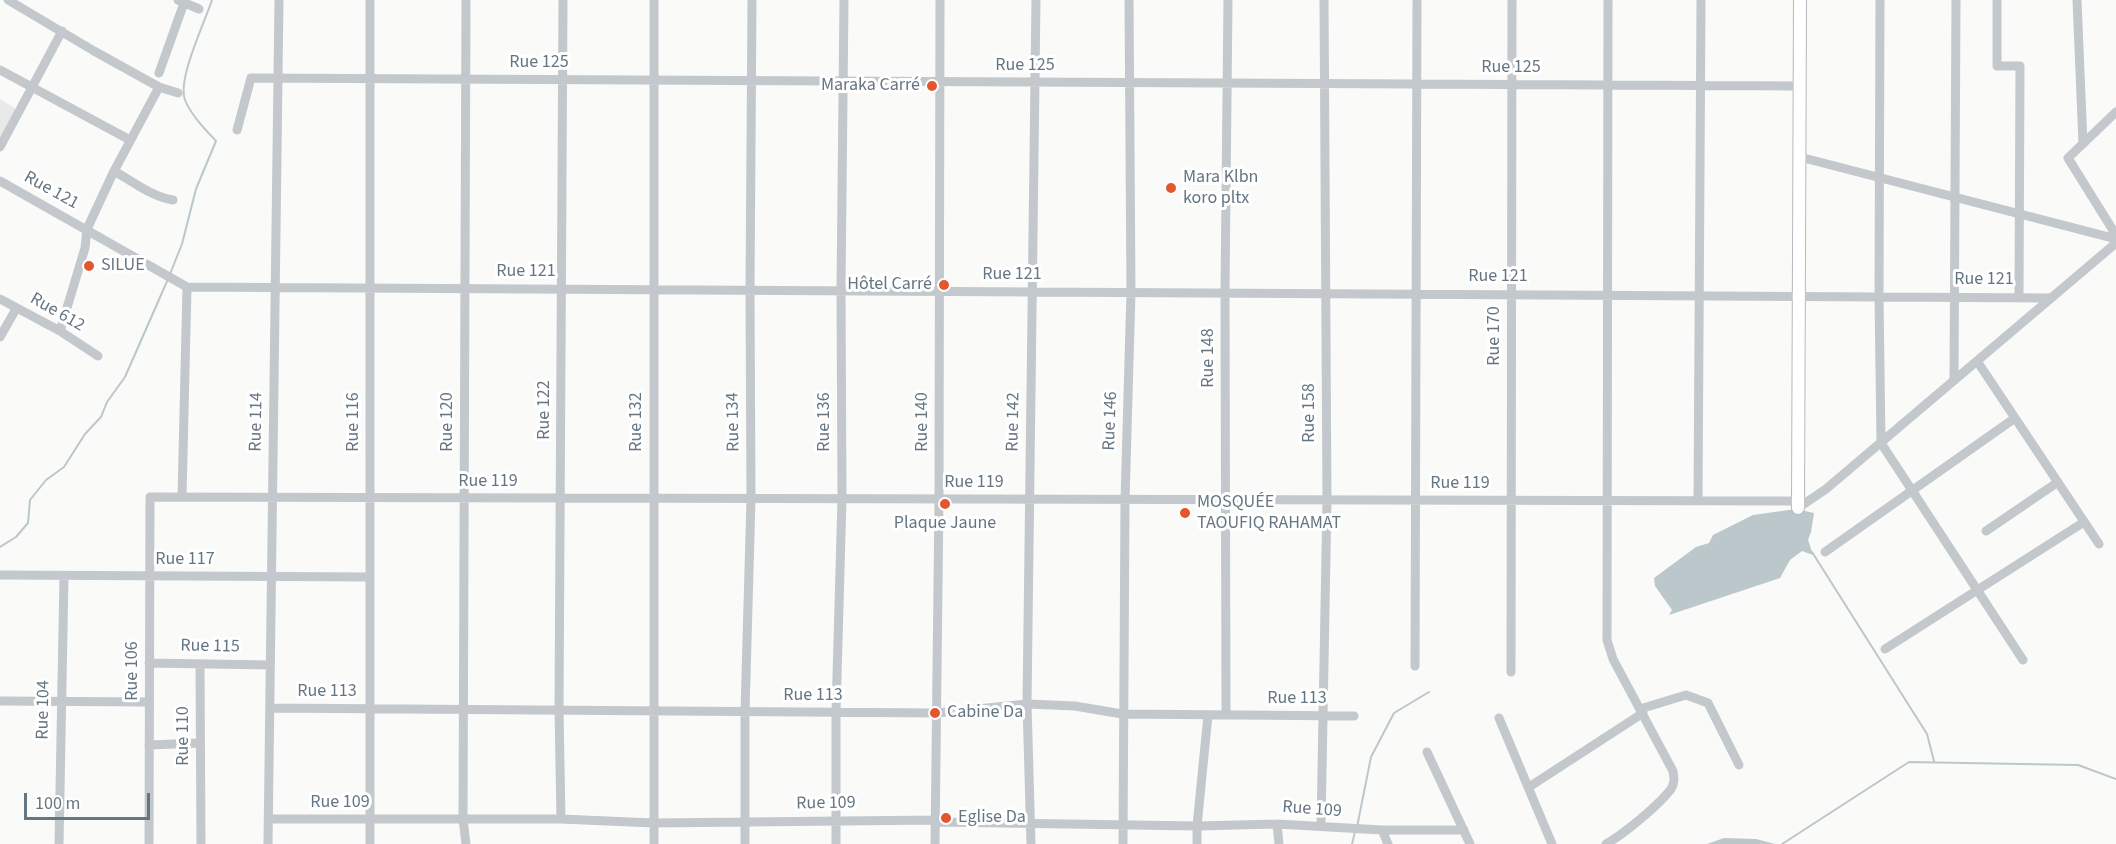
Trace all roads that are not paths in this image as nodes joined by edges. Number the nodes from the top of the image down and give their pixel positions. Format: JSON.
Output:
{"nodes":[{"id":1,"x":8,"y":0,"type":"edge"},
{"id":2,"x":279,"y":0,"type":"edge"},
{"id":3,"x":370,"y":0,"type":"edge"},
{"id":4,"x":466,"y":0,"type":"edge"},
{"id":5,"x":563,"y":0,"type":"edge"},
{"id":6,"x":654,"y":0,"type":"edge"},
{"id":7,"x":752,"y":0,"type":"edge"},
{"id":8,"x":844,"y":0,"type":"edge"},
{"id":9,"x":940,"y":0,"type":"edge"},
{"id":10,"x":1036,"y":0,"type":"edge"},
{"id":11,"x":1129,"y":0,"type":"edge"},
{"id":12,"x":1228,"y":0,"type":"edge"},
{"id":13,"x":1324,"y":0,"type":"edge"},
{"id":14,"x":1418,"y":0,"type":"edge"},
{"id":15,"x":1512,"y":0,"type":"edge"},
{"id":16,"x":1608,"y":0,"type":"edge"},
{"id":17,"x":1701,"y":0,"type":"edge"},
{"id":18,"x":1800,"y":0,"type":"edge"},
{"id":19,"x":1880,"y":0,"type":"edge"},
{"id":20,"x":1956,"y":0,"type":"edge"},
{"id":21,"x":1997,"y":0,"type":"edge"},
{"id":22,"x":2077,"y":0,"type":"edge"},
{"id":23,"x":181,"y":2,"type":"edge"},
{"id":24,"x":199,"y":9,"type":"dead end"},
{"id":25,"x":62,"y":31,"type":"junction"},
{"id":26,"x":0,"y":70,"type":"edge"},
{"id":27,"x":159,"y":73,"type":"dead end"},
{"id":28,"x":277,"y":79,"type":"junction"},
{"id":29,"x":370,"y":79,"type":"junction"},
{"id":30,"x":466,"y":80,"type":"junction"},
{"id":31,"x":563,"y":80,"type":"junction"},
{"id":32,"x":654,"y":80,"type":"junction"},
{"id":33,"x":751,"y":81,"type":"junction"},
{"id":34,"x":843,"y":81,"type":"junction"},
{"id":35,"x":938,"y":82,"type":"junction"},
{"id":36,"x":1035,"y":82,"type":"junction"},
{"id":37,"x":1128,"y":82,"type":"junction"},
{"id":38,"x":1227,"y":83,"type":"junction"},
{"id":39,"x":1323,"y":83,"type":"junction"},
{"id":40,"x":1417,"y":84,"type":"junction"},
{"id":41,"x":1512,"y":84,"type":"junction"},
{"id":42,"x":1608,"y":85,"type":"junction"},
{"id":43,"x":1700,"y":85,"type":"junction"},
{"id":44,"x":1800,"y":86,"type":"junction"},
{"id":45,"x":32,"y":87,"type":"junction"},
{"id":46,"x":159,"y":87,"type":"junction"},
{"id":47,"x":178,"y":93,"type":"dead end"},
{"id":48,"x":2116,"y":112,"type":"edge"},
{"id":49,"x":237,"y":130,"type":"dead end"},
{"id":50,"x":130,"y":140,"type":"junction"},
{"id":51,"x":2083,"y":144,"type":"junction"},
{"id":52,"x":0,"y":147,"type":"edge"},
{"id":53,"x":1800,"y":157,"type":"junction"},
{"id":54,"x":114,"y":171,"type":"junction"},
{"id":55,"x":1880,"y":178,"type":"junction"},
{"id":56,"x":0,"y":181,"type":"edge"},
{"id":57,"x":1955,"y":197,"type":"junction"},
{"id":58,"x":173,"y":200,"type":"dead end"},
{"id":59,"x":2019,"y":214,"type":"junction"},
{"id":60,"x":87,"y":229,"type":"junction"},
{"id":61,"x":2116,"y":236,"type":"edge"},
{"id":62,"x":187,"y":286,"type":"junction"},
{"id":63,"x":275,"y":287,"type":"junction"},
{"id":64,"x":370,"y":288,"type":"junction"},
{"id":65,"x":465,"y":288,"type":"junction"},
{"id":66,"x":562,"y":289,"type":"junction"},
{"id":67,"x":654,"y":289,"type":"junction"},
{"id":68,"x":750,"y":290,"type":"junction"},
{"id":69,"x":841,"y":290,"type":"junction"},
{"id":70,"x":940,"y":291,"type":"junction"},
{"id":71,"x":1032,"y":291,"type":"junction"},
{"id":72,"x":1131,"y":292,"type":"junction"},
{"id":73,"x":1225,"y":292,"type":"junction"},
{"id":74,"x":1326,"y":293,"type":"junction"},
{"id":75,"x":1417,"y":293,"type":"junction"},
{"id":76,"x":1511,"y":294,"type":"junction"},
{"id":77,"x":1607,"y":294,"type":"junction"},
{"id":78,"x":1699,"y":295,"type":"junction"},
{"id":79,"x":1799,"y":296,"type":"junction"},
{"id":80,"x":1879,"y":296,"type":"junction"},
{"id":81,"x":1955,"y":296,"type":"junction"},
{"id":82,"x":2019,"y":297,"type":"junction"},
{"id":83,"x":2051,"y":298,"type":"junction"},
{"id":84,"x":0,"y":299,"type":"edge"},
{"id":85,"x":16,"y":309,"type":"junction"},
{"id":86,"x":60,"y":331,"type":"junction"},
{"id":87,"x":0,"y":336,"type":"edge"},
{"id":88,"x":98,"y":356,"type":"dead end"},
{"id":89,"x":1977,"y":361,"type":"junction"},
{"id":90,"x":1954,"y":380,"type":"junction"},
{"id":91,"x":2015,"y":418,"type":"junction"},
{"id":92,"x":1881,"y":443,"type":"junction"},
{"id":93,"x":2058,"y":482,"type":"junction"},
{"id":94,"x":1913,"y":491,"type":"junction"},
{"id":95,"x":150,"y":497,"type":"joint"},
{"id":96,"x":182,"y":497,"type":"junction"},
{"id":97,"x":272,"y":498,"type":"junction"},
{"id":98,"x":370,"y":498,"type":"junction"},
{"id":99,"x":464,"y":498,"type":"junction"},
{"id":100,"x":561,"y":498,"type":"junction"},
{"id":101,"x":654,"y":499,"type":"junction"},
{"id":102,"x":752,"y":499,"type":"junction"},
{"id":103,"x":842,"y":499,"type":"junction"},
{"id":104,"x":939,"y":499,"type":"junction"},
{"id":105,"x":1029,"y":500,"type":"junction"},
{"id":106,"x":1125,"y":500,"type":"junction"},
{"id":107,"x":1226,"y":500,"type":"junction"},
{"id":108,"x":1327,"y":500,"type":"junction"},
{"id":109,"x":1415,"y":500,"type":"junction"},
{"id":110,"x":1510,"y":501,"type":"junction"},
{"id":111,"x":1607,"y":501,"type":"junction"},
{"id":112,"x":1698,"y":501,"type":"junction"},
{"id":113,"x":1798,"y":504,"type":"junction"},
{"id":114,"x":2084,"y":522,"type":"junction"},
{"id":115,"x":1986,"y":531,"type":"dead end"},
{"id":116,"x":2099,"y":544,"type":"dead end"},
{"id":117,"x":1825,"y":552,"type":"dead end"},
{"id":118,"x":0,"y":575,"type":"edge"},
{"id":119,"x":63,"y":576,"type":"junction"},
{"id":120,"x":150,"y":576,"type":"junction"},
{"id":121,"x":271,"y":577,"type":"junction"},
{"id":122,"x":370,"y":577,"type":"junction"},
{"id":123,"x":1977,"y":590,"type":"junction"},
{"id":124,"x":1885,"y":649,"type":"dead end"},
{"id":125,"x":2023,"y":660,"type":"dead end"},
{"id":126,"x":149,"y":663,"type":"junction"},
{"id":127,"x":200,"y":664,"type":"junction"},
{"id":128,"x":270,"y":665,"type":"junction"},
{"id":129,"x":1415,"y":666,"type":"dead end"},
{"id":130,"x":1511,"y":672,"type":"dead end"},
{"id":131,"x":0,"y":701,"type":"edge"},
{"id":132,"x":60,"y":701,"type":"junction"},
{"id":133,"x":149,"y":702,"type":"junction"},
{"id":134,"x":1028,"y":704,"type":"junction"},
{"id":135,"x":270,"y":708,"type":"junction"},
{"id":136,"x":370,"y":709,"type":"junction"},
{"id":137,"x":463,"y":710,"type":"junction"},
{"id":138,"x":559,"y":710,"type":"junction"},
{"id":139,"x":654,"y":711,"type":"junction"},
{"id":140,"x":1641,"y":711,"type":"junction"},
{"id":141,"x":745,"y":712,"type":"junction"},
{"id":142,"x":836,"y":712,"type":"junction"},
{"id":143,"x":937,"y":713,"type":"junction"},
{"id":144,"x":1122,"y":714,"type":"junction"},
{"id":145,"x":1208,"y":715,"type":"junction"},
{"id":146,"x":1226,"y":715,"type":"junction"},
{"id":147,"x":1323,"y":716,"type":"junction"},
{"id":148,"x":1354,"y":716,"type":"dead end"},
{"id":149,"x":1499,"y":718,"type":"dead end"},
{"id":150,"x":200,"y":744,"type":"junction"},
{"id":151,"x":149,"y":745,"type":"junction"},
{"id":152,"x":1427,"y":752,"type":"dead end"},
{"id":153,"x":1739,"y":765,"type":"dead end"},
{"id":154,"x":1529,"y":787,"type":"junction"},
{"id":155,"x":268,"y":819,"type":"junction"},
{"id":156,"x":370,"y":819,"type":"junction"},
{"id":157,"x":463,"y":819,"type":"junction"},
{"id":158,"x":561,"y":819,"type":"junction"},
{"id":159,"x":836,"y":820,"type":"junction"},
{"id":160,"x":936,"y":820,"type":"junction"},
{"id":161,"x":745,"y":822,"type":"junction"},
{"id":162,"x":654,"y":823,"type":"junction"},
{"id":163,"x":1031,"y":824,"type":"junction"},
{"id":164,"x":1277,"y":824,"type":"junction"},
{"id":165,"x":1123,"y":825,"type":"junction"},
{"id":166,"x":1197,"y":826,"type":"junction"},
{"id":167,"x":1326,"y":827,"type":"junction"},
{"id":168,"x":1382,"y":830,"type":"junction"},
{"id":169,"x":1464,"y":830,"type":"junction"},
{"id":170,"x":59,"y":844,"type":"edge"},
{"id":171,"x":149,"y":844,"type":"edge"},
{"id":172,"x":201,"y":844,"type":"edge"},
{"id":173,"x":268,"y":844,"type":"edge"},
{"id":174,"x":370,"y":844,"type":"edge"},
{"id":175,"x":466,"y":844,"type":"edge"},
{"id":176,"x":654,"y":844,"type":"edge"},
{"id":177,"x":745,"y":844,"type":"edge"},
{"id":178,"x":836,"y":844,"type":"edge"},
{"id":179,"x":935,"y":844,"type":"edge"},
{"id":180,"x":1031,"y":844,"type":"edge"},
{"id":181,"x":1123,"y":844,"type":"edge"},
{"id":182,"x":1197,"y":844,"type":"edge"},
{"id":183,"x":1280,"y":844,"type":"edge"},
{"id":184,"x":1388,"y":844,"type":"edge"},
{"id":185,"x":1470,"y":844,"type":"edge"},
{"id":186,"x":1552,"y":844,"type":"edge"},
{"id":187,"x":1606,"y":844,"type":"edge"}],
"edges":[{"from":1,"to":25,"type":"street"},
{"from":2,"to":28,"type":"street","name":"Rue 114"},
{"from":3,"to":29,"type":"street","name":"Rue 116"},
{"from":4,"to":30,"type":"street","name":"Rue 120"},
{"from":5,"to":31,"type":"street","name":"Rue 122"},
{"from":6,"to":32,"type":"street","name":"Rue 132"},
{"from":7,"to":33,"type":"street","name":"Rue 134"},
{"from":8,"to":34,"type":"street","name":"Rue 136"},
{"from":9,"to":35,"type":"street","name":"Rue 140"},
{"from":10,"to":36,"type":"street","name":"Rue 142"},
{"from":11,"to":37,"type":"street","name":"Rue 146"},
{"from":12,"to":38,"type":"street","name":"Rue 148"},
{"from":13,"to":39,"type":"street","name":"Rue 158"},
{"from":14,"to":40,"type":"street"},
{"from":15,"to":41,"type":"street","name":"Rue 170"},
{"from":16,"to":42,"type":"street"},
{"from":17,"to":43,"type":"street"},
{"from":18,"to":44,"type":"street"},
{"from":19,"to":55,"type":"street"},
{"from":20,"to":57,"type":"street"},
{"from":21,"to":59,"type":"street"},
{"from":22,"to":51,"type":"street"},
{"from":23,"to":24,"type":"street"},
{"from":23,"to":27,"type":"street"},
{"from":25,"to":45,"type":"street"},
{"from":25,"to":46,"type":"street"},
{"from":26,"to":45,"type":"street"},
{"from":28,"to":29,"type":"street","name":"Rue 125"},
{"from":28,"to":49,"type":"street","name":"Rue 125"},
{"from":28,"to":63,"type":"street","name":"Rue 114"},
{"from":29,"to":30,"type":"street","name":"Rue 125"},
{"from":29,"to":64,"type":"street","name":"Rue 116"},
{"from":30,"to":31,"type":"street","name":"Rue 125"},
{"from":30,"to":65,"type":"street","name":"Rue 120"},
{"from":31,"to":32,"type":"street","name":"Rue 125"},
{"from":31,"to":66,"type":"street","name":"Rue 122"},
{"from":32,"to":33,"type":"street","name":"Rue 125"},
{"from":32,"to":67,"type":"street","name":"Rue 132"},
{"from":33,"to":34,"type":"street","name":"Rue 125"},
{"from":33,"to":68,"type":"street","name":"Rue 134"},
{"from":34,"to":35,"type":"street","name":"Rue 125"},
{"from":34,"to":69,"type":"street","name":"Rue 136"},
{"from":35,"to":36,"type":"street","name":"Rue 125"},
{"from":35,"to":70,"type":"street","name":"Rue 140"},
{"from":36,"to":37,"type":"street","name":"Rue 125"},
{"from":36,"to":71,"type":"street","name":"Rue 142"},
{"from":37,"to":38,"type":"street","name":"Rue 125"},
{"from":37,"to":72,"type":"street","name":"Rue 146"},
{"from":38,"to":39,"type":"street","name":"Rue 125"},
{"from":38,"to":73,"type":"street","name":"Rue 148"},
{"from":39,"to":40,"type":"street","name":"Rue 125"},
{"from":39,"to":74,"type":"street","name":"Rue 158"},
{"from":40,"to":41,"type":"street","name":"Rue 125"},
{"from":40,"to":75,"type":"street"},
{"from":41,"to":42,"type":"street","name":"Rue 125"},
{"from":41,"to":76,"type":"street","name":"Rue 170"},
{"from":42,"to":43,"type":"street","name":"Rue 125"},
{"from":42,"to":77,"type":"street"},
{"from":43,"to":44,"type":"street","name":"Rue 125"},
{"from":43,"to":78,"type":"street"},
{"from":44,"to":53,"type":"street"},
{"from":45,"to":50,"type":"street"},
{"from":45,"to":52,"type":"street"},
{"from":46,"to":47,"type":"street"},
{"from":46,"to":50,"type":"street"},
{"from":48,"to":51,"type":"street"},
{"from":50,"to":54,"type":"street"},
{"from":51,"to":61,"type":"street"},
{"from":53,"to":55,"type":"street"},
{"from":53,"to":79,"type":"street"},
{"from":54,"to":58,"type":"street"},
{"from":54,"to":60,"type":"street"},
{"from":55,"to":57,"type":"street"},
{"from":55,"to":80,"type":"street"},
{"from":56,"to":60,"type":"street","name":"Rue 121"},
{"from":57,"to":59,"type":"street"},
{"from":57,"to":81,"type":"street"},
{"from":59,"to":61,"type":"street"},
{"from":59,"to":82,"type":"street"},
{"from":60,"to":62,"type":"street","name":"Rue 121"},
{"from":60,"to":86,"type":"street"},
{"from":61,"to":83,"type":"street"},
{"from":62,"to":63,"type":"street","name":"Rue 121"},
{"from":62,"to":96,"type":"street"},
{"from":63,"to":64,"type":"street","name":"Rue 121"},
{"from":63,"to":97,"type":"street","name":"Rue 114"},
{"from":64,"to":65,"type":"street","name":"Rue 121"},
{"from":64,"to":98,"type":"street","name":"Rue 116"},
{"from":65,"to":66,"type":"street","name":"Rue 121"},
{"from":65,"to":99,"type":"street","name":"Rue 120"},
{"from":66,"to":67,"type":"street","name":"Rue 121"},
{"from":66,"to":100,"type":"street","name":"Rue 122"},
{"from":67,"to":68,"type":"street","name":"Rue 121"},
{"from":67,"to":101,"type":"street","name":"Rue 132"},
{"from":68,"to":69,"type":"street","name":"Rue 121"},
{"from":68,"to":102,"type":"street","name":"Rue 134"},
{"from":69,"to":70,"type":"street","name":"Rue 121"},
{"from":69,"to":103,"type":"street","name":"Rue 136"},
{"from":70,"to":71,"type":"street","name":"Rue 121"},
{"from":70,"to":104,"type":"street","name":"Rue 140"},
{"from":71,"to":72,"type":"street","name":"Rue 121"},
{"from":71,"to":105,"type":"street","name":"Rue 142"},
{"from":72,"to":73,"type":"street","name":"Rue 121"},
{"from":72,"to":106,"type":"street","name":"Rue 146"},
{"from":73,"to":74,"type":"street","name":"Rue 121"},
{"from":73,"to":107,"type":"street","name":"Rue 148"},
{"from":74,"to":75,"type":"street","name":"Rue 121"},
{"from":74,"to":108,"type":"street","name":"Rue 158"},
{"from":75,"to":76,"type":"street","name":"Rue 121"},
{"from":75,"to":109,"type":"street"},
{"from":76,"to":77,"type":"street","name":"Rue 121"},
{"from":76,"to":110,"type":"street","name":"Rue 170"},
{"from":77,"to":78,"type":"street","name":"Rue 121"},
{"from":77,"to":111,"type":"street"},
{"from":78,"to":79,"type":"street","name":"Rue 121"},
{"from":78,"to":112,"type":"street"},
{"from":79,"to":80,"type":"street","name":"Rue 121"},
{"from":79,"to":113,"type":"street"},
{"from":80,"to":81,"type":"street","name":"Rue 121"},
{"from":80,"to":92,"type":"street"},
{"from":81,"to":82,"type":"street","name":"Rue 121"},
{"from":81,"to":90,"type":"street"},
{"from":82,"to":83,"type":"street","name":"Rue 121"},
{"from":83,"to":89,"type":"street"},
{"from":84,"to":85,"type":"street","name":"Rue 612"},
{"from":85,"to":86,"type":"street","name":"Rue 612"},
{"from":85,"to":87,"type":"street"},
{"from":86,"to":88,"type":"street","name":"Rue 612"},
{"from":89,"to":90,"type":"street"},
{"from":89,"to":91,"type":"street"},
{"from":90,"to":92,"type":"street"},
{"from":91,"to":93,"type":"street"},
{"from":91,"to":94,"type":"street"},
{"from":92,"to":94,"type":"street"},
{"from":92,"to":113,"type":"street"},
{"from":93,"to":114,"type":"street"},
{"from":93,"to":115,"type":"street"},
{"from":94,"to":117,"type":"street"},
{"from":94,"to":123,"type":"street"},
{"from":95,"to":96,"type":"street","name":"Rue 119"},
{"from":95,"to":120,"type":"street","name":"Rue 106"},
{"from":96,"to":97,"type":"street","name":"Rue 119"},
{"from":97,"to":98,"type":"street","name":"Rue 119"},
{"from":97,"to":121,"type":"street","name":"Rue 114"},
{"from":98,"to":99,"type":"street","name":"Rue 119"},
{"from":98,"to":122,"type":"street","name":"Rue 116"},
{"from":99,"to":100,"type":"street","name":"Rue 119"},
{"from":99,"to":137,"type":"street","name":"Rue 120"},
{"from":100,"to":101,"type":"street","name":"Rue 119"},
{"from":100,"to":138,"type":"street","name":"Rue 122"},
{"from":101,"to":102,"type":"street","name":"Rue 119"},
{"from":101,"to":139,"type":"street","name":"Rue 132"},
{"from":102,"to":103,"type":"street","name":"Rue 119"},
{"from":102,"to":141,"type":"street","name":"Rue 134"},
{"from":103,"to":104,"type":"street","name":"Rue 119"},
{"from":103,"to":142,"type":"street","name":"Rue 136"},
{"from":104,"to":105,"type":"street","name":"Rue 119"},
{"from":104,"to":143,"type":"street","name":"Rue 140"},
{"from":105,"to":106,"type":"street","name":"Rue 119"},
{"from":105,"to":134,"type":"street","name":"Rue 142"},
{"from":106,"to":107,"type":"street","name":"Rue 119"},
{"from":106,"to":144,"type":"street","name":"Rue 146"},
{"from":107,"to":108,"type":"street","name":"Rue 119"},
{"from":107,"to":146,"type":"street","name":"Rue 148"},
{"from":108,"to":109,"type":"street","name":"Rue 119"},
{"from":108,"to":147,"type":"street","name":"Rue 158"},
{"from":109,"to":110,"type":"street","name":"Rue 119"},
{"from":109,"to":129,"type":"street"},
{"from":110,"to":111,"type":"street","name":"Rue 119"},
{"from":110,"to":130,"type":"street","name":"Rue 170"},
{"from":111,"to":112,"type":"street","name":"Rue 119"},
{"from":111,"to":140,"type":"street"},
{"from":112,"to":113,"type":"street","name":"Rue 119"},
{"from":114,"to":116,"type":"street"},
{"from":114,"to":123,"type":"street"},
{"from":118,"to":119,"type":"street","name":"Rue 117"},
{"from":119,"to":120,"type":"street","name":"Rue 117"},
{"from":119,"to":132,"type":"street","name":"Rue 104"},
{"from":120,"to":121,"type":"street","name":"Rue 117"},
{"from":120,"to":126,"type":"street","name":"Rue 106"},
{"from":121,"to":122,"type":"street","name":"Rue 117"},
{"from":121,"to":128,"type":"street","name":"Rue 114"},
{"from":122,"to":136,"type":"street","name":"Rue 116"},
{"from":123,"to":124,"type":"street"},
{"from":123,"to":125,"type":"street"},
{"from":126,"to":127,"type":"street","name":"Rue 115"},
{"from":126,"to":133,"type":"street","name":"Rue 106"},
{"from":127,"to":128,"type":"street","name":"Rue 115"},
{"from":127,"to":150,"type":"street","name":"Rue 110"},
{"from":128,"to":135,"type":"street","name":"Rue 114"},
{"from":131,"to":132,"type":"street"},
{"from":132,"to":133,"type":"street"},
{"from":132,"to":170,"type":"street","name":"Rue 104"},
{"from":133,"to":151,"type":"street","name":"Rue 106"},
{"from":134,"to":143,"type":"street","name":"Rue 113"},
{"from":134,"to":144,"type":"street","name":"Rue 113"},
{"from":134,"to":163,"type":"street","name":"Rue 142"},
{"from":135,"to":136,"type":"street","name":"Rue 113"},
{"from":135,"to":155,"type":"street","name":"Rue 114"},
{"from":136,"to":137,"type":"street","name":"Rue 113"},
{"from":136,"to":156,"type":"street","name":"Rue 116"},
{"from":137,"to":138,"type":"street","name":"Rue 113"},
{"from":137,"to":157,"type":"street","name":"Rue 120"},
{"from":138,"to":139,"type":"street","name":"Rue 113"},
{"from":138,"to":158,"type":"street","name":"Rue 122"},
{"from":139,"to":141,"type":"street","name":"Rue 113"},
{"from":139,"to":162,"type":"street","name":"Rue 132"},
{"from":140,"to":153,"type":"street"},
{"from":140,"to":154,"type":"street"},
{"from":140,"to":187,"type":"street"},
{"from":141,"to":142,"type":"street","name":"Rue 113"},
{"from":141,"to":161,"type":"street","name":"Rue 134"},
{"from":142,"to":143,"type":"street","name":"Rue 113"},
{"from":142,"to":159,"type":"street","name":"Rue 136"},
{"from":143,"to":160,"type":"street","name":"Rue 140"},
{"from":144,"to":145,"type":"street","name":"Rue 113"},
{"from":144,"to":165,"type":"street","name":"Rue 146"},
{"from":145,"to":146,"type":"street","name":"Rue 113"},
{"from":145,"to":166,"type":"street"},
{"from":146,"to":147,"type":"street","name":"Rue 113"},
{"from":147,"to":148,"type":"street","name":"Rue 113"},
{"from":147,"to":167,"type":"street","name":"Rue 158"},
{"from":149,"to":154,"type":"street"},
{"from":150,"to":151,"type":"street"},
{"from":150,"to":172,"type":"street","name":"Rue 110"},
{"from":151,"to":171,"type":"street","name":"Rue 106"},
{"from":152,"to":169,"type":"street"},
{"from":154,"to":186,"type":"street"},
{"from":155,"to":156,"type":"street","name":"Rue 109"},
{"from":155,"to":173,"type":"street","name":"Rue 114"},
{"from":156,"to":157,"type":"street","name":"Rue 109"},
{"from":156,"to":174,"type":"street","name":"Rue 116"},
{"from":157,"to":158,"type":"street","name":"Rue 109"},
{"from":157,"to":175,"type":"street","name":"Rue 120"},
{"from":158,"to":162,"type":"street","name":"Rue 109"},
{"from":159,"to":160,"type":"street","name":"Rue 109"},
{"from":159,"to":161,"type":"street","name":"Rue 109"},
{"from":159,"to":178,"type":"street","name":"Rue 136"},
{"from":160,"to":163,"type":"street","name":"Rue 109"},
{"from":160,"to":179,"type":"street","name":"Rue 140"},
{"from":161,"to":162,"type":"street","name":"Rue 109"},
{"from":161,"to":177,"type":"street","name":"Rue 134"},
{"from":162,"to":176,"type":"street","name":"Rue 132"},
{"from":163,"to":165,"type":"street","name":"Rue 109"},
{"from":163,"to":180,"type":"street","name":"Rue 142"},
{"from":164,"to":166,"type":"street","name":"Rue 109"},
{"from":164,"to":167,"type":"street","name":"Rue 109"},
{"from":164,"to":183,"type":"street"},
{"from":165,"to":166,"type":"street","name":"Rue 109"},
{"from":165,"to":181,"type":"street","name":"Rue 146"},
{"from":166,"to":182,"type":"street"},
{"from":167,"to":168,"type":"street","name":"Rue 109"},
{"from":168,"to":169,"type":"street","name":"Rue 109"},
{"from":168,"to":184,"type":"street"},
{"from":169,"to":185,"type":"street"}]}
